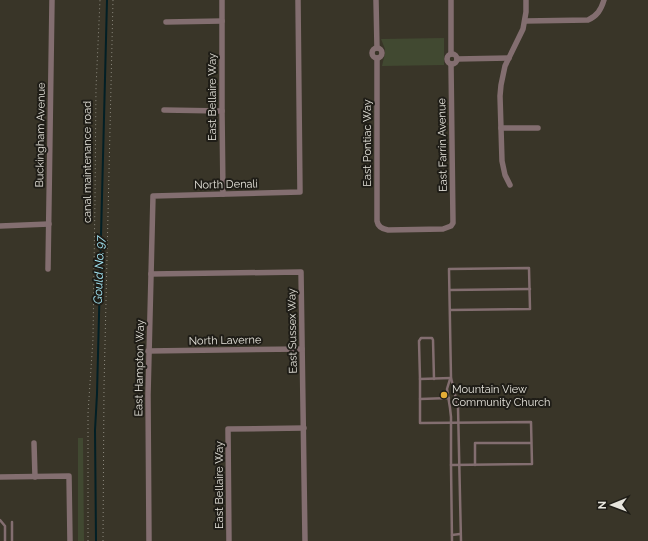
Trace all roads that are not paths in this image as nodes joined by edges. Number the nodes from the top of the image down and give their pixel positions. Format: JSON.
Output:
{"nodes":[{"id":1,"x":52,"y":0,"type":"edge"},
{"id":2,"x":222,"y":0,"type":"edge"},
{"id":3,"x":298,"y":0,"type":"edge"},
{"id":4,"x":376,"y":0,"type":"edge"},
{"id":5,"x":451,"y":0,"type":"edge"},
{"id":6,"x":526,"y":0,"type":"edge"},
{"id":7,"x":604,"y":0,"type":"edge"},
{"id":8,"x":222,"y":20,"type":"junction"},
{"id":9,"x":525,"y":21,"type":"junction"},
{"id":10,"x":166,"y":22,"type":"dead end"},
{"id":11,"x":451,"y":54,"type":"junction"},
{"id":12,"x":509,"y":58,"type":"junction"},
{"id":13,"x":457,"y":59,"type":"junction"},
{"id":14,"x":451,"y":64,"type":"junction"},
{"id":15,"x":164,"y":110,"type":"dead end"},
{"id":16,"x":222,"y":111,"type":"junction"},
{"id":17,"x":501,"y":128,"type":"junction"},
{"id":18,"x":538,"y":128,"type":"dead end"},
{"id":19,"x":510,"y":186,"type":"dead end"},
{"id":20,"x":223,"y":194,"type":"junction"},
{"id":21,"x":152,"y":196,"type":"joint"},
{"id":22,"x":48,"y":224,"type":"junction"},
{"id":23,"x":0,"y":226,"type":"edge"},
{"id":24,"x":451,"y":226,"type":"joint"},
{"id":25,"x":48,"y":269,"type":"dead end"},
{"id":26,"x":151,"y":274,"type":"junction"},
{"id":27,"x":530,"y":289,"type":"junction"},
{"id":28,"x":450,"y":290,"type":"junction"},
{"id":29,"x":450,"y":310,"type":"junction"},
{"id":30,"x":302,"y":349,"type":"junction"},
{"id":31,"x":148,"y":351,"type":"junction"},
{"id":32,"x":451,"y":378,"type":"junction"},
{"id":33,"x":420,"y":379,"type":"junction"},
{"id":34,"x":434,"y":379,"type":"junction"},
{"id":35,"x":449,"y":398,"type":"junction"},
{"id":36,"x":420,"y":399,"type":"junction"},
{"id":37,"x":450,"y":423,"type":"junction"},
{"id":38,"x":458,"y":423,"type":"junction"},
{"id":39,"x":304,"y":428,"type":"junction"},
{"id":40,"x":34,"y":443,"type":"dead end"},
{"id":41,"x":531,"y":443,"type":"junction"},
{"id":42,"x":451,"y":465,"type":"junction"},
{"id":43,"x":459,"y":465,"type":"junction"},
{"id":44,"x":475,"y":465,"type":"junction"},
{"id":45,"x":0,"y":477,"type":"edge"},
{"id":46,"x":35,"y":477,"type":"junction"},
{"id":47,"x":0,"y":520,"type":"edge"},
{"id":48,"x":12,"y":522,"type":"dead end"},
{"id":49,"x":460,"y":534,"type":"junction"},
{"id":50,"x":452,"y":535,"type":"junction"},
{"id":51,"x":5,"y":541,"type":"edge"},
{"id":52,"x":12,"y":541,"type":"edge"},
{"id":53,"x":70,"y":541,"type":"edge"},
{"id":54,"x":149,"y":541,"type":"edge"},
{"id":55,"x":229,"y":541,"type":"edge"},
{"id":56,"x":305,"y":541,"type":"edge"},
{"id":57,"x":452,"y":541,"type":"edge"},
{"id":58,"x":460,"y":541,"type":"edge"}],
"edges":[{"from":1,"to":22,"type":"street","name":"Buckingham Avenue"},
{"from":2,"to":8,"type":"street","name":"East Bellaire Way"},
{"from":3,"to":20,"type":"street","name":"North Denali"},
{"from":4,"to":24,"type":"street","name":"East Pontiac Way"},
{"from":5,"to":11,"type":"street"},
{"from":6,"to":9,"type":"street"},
{"from":7,"to":9,"type":"street"},
{"from":8,"to":10,"type":"street"},
{"from":8,"to":16,"type":"street","name":"East Bellaire Way"},
{"from":9,"to":12,"type":"street"},
{"from":11,"to":13,"type":"street"},
{"from":11,"to":14,"type":"street"},
{"from":12,"to":13,"type":"street"},
{"from":12,"to":17,"type":"street"},
{"from":13,"to":14,"type":"street"},
{"from":14,"to":24,"type":"street","name":"East Farrin Avenue"},
{"from":15,"to":16,"type":"street"},
{"from":16,"to":20,"type":"street","name":"East Bellaire Way"},
{"from":17,"to":18,"type":"street"},
{"from":17,"to":19,"type":"street"},
{"from":20,"to":21,"type":"street","name":"North Denali"},
{"from":21,"to":26,"type":"street","name":"East Hampton Way"},
{"from":22,"to":23,"type":"street"},
{"from":22,"to":25,"type":"street","name":"Buckingham Avenue"},
{"from":26,"to":30,"type":"street","name":"East Sussex Way"},
{"from":26,"to":31,"type":"street","name":"East Hampton Way"},
{"from":27,"to":28,"type":"lane"},
{"from":27,"to":28,"type":"lane"},
{"from":27,"to":29,"type":"lane"},
{"from":28,"to":29,"type":"lane"},
{"from":29,"to":32,"type":"lane"},
{"from":30,"to":31,"type":"street","name":"North Laverne"},
{"from":30,"to":39,"type":"street","name":"East Sussex Way"},
{"from":31,"to":54,"type":"street","name":"East Hampton Way"},
{"from":32,"to":34,"type":"lane"},
{"from":32,"to":35,"type":"lane"},
{"from":32,"to":38,"type":"lane"},
{"from":33,"to":34,"type":"lane"},
{"from":33,"to":34,"type":"lane"},
{"from":33,"to":36,"type":"lane"},
{"from":35,"to":36,"type":"lane"},
{"from":35,"to":37,"type":"lane"},
{"from":36,"to":37,"type":"lane"},
{"from":37,"to":38,"type":"lane"},
{"from":37,"to":42,"type":"lane"},
{"from":38,"to":41,"type":"lane"},
{"from":38,"to":43,"type":"lane"},
{"from":39,"to":55,"type":"street","name":"East Bellaire Way"},
{"from":39,"to":56,"type":"street","name":"East Sussex Way"},
{"from":40,"to":46,"type":"street"},
{"from":41,"to":44,"type":"lane"},
{"from":41,"to":44,"type":"lane"},
{"from":42,"to":43,"type":"lane"},
{"from":42,"to":50,"type":"lane"},
{"from":43,"to":44,"type":"lane"},
{"from":43,"to":49,"type":"lane"},
{"from":45,"to":46,"type":"street"},
{"from":46,"to":53,"type":"street"},
{"from":47,"to":51,"type":"lane"},
{"from":48,"to":52,"type":"lane"},
{"from":49,"to":50,"type":"lane"},
{"from":49,"to":58,"type":"lane"},
{"from":50,"to":57,"type":"lane"}]}
